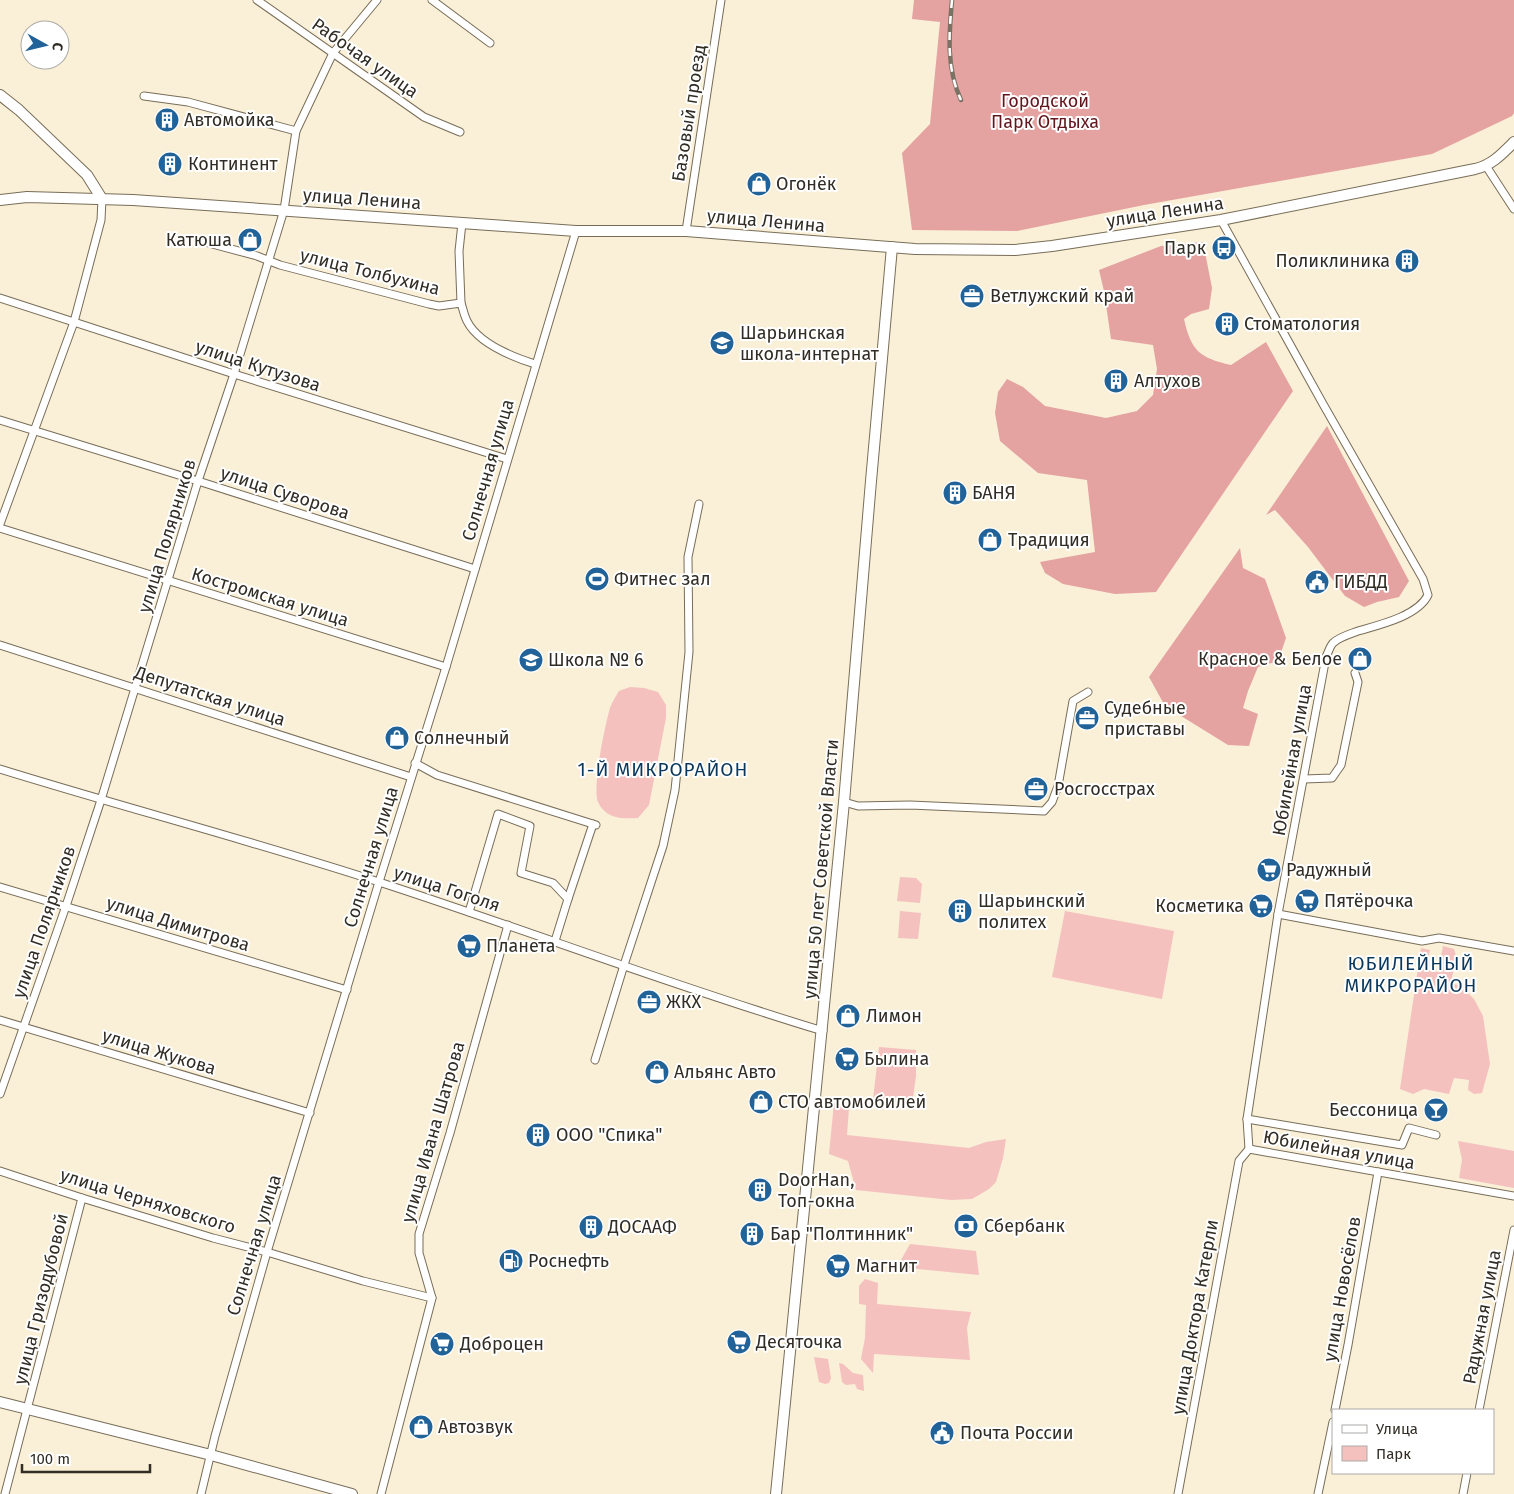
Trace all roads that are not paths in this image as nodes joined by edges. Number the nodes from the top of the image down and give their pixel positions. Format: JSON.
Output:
{"nodes":[{"id":1,"x":257,"y":0,"type":"edge"},
{"id":2,"x":377,"y":0,"type":"edge"},
{"id":3,"x":432,"y":0,"type":"edge"},
{"id":4,"x":721,"y":0,"type":"edge"},
{"id":5,"x":490,"y":43,"type":"dead end"},
{"id":6,"x":332,"y":53,"type":"junction"},
{"id":7,"x":0,"y":95,"type":"edge"},
{"id":8,"x":144,"y":96,"type":"dead end"},
{"id":9,"x":296,"y":131,"type":"junction"},
{"id":10,"x":460,"y":132,"type":"dead end"},
{"id":11,"x":1514,"y":142,"type":"edge"},
{"id":12,"x":1486,"y":166,"type":"junction"},
{"id":13,"x":102,"y":199,"type":"junction"},
{"id":14,"x":0,"y":200,"type":"edge"},
{"id":15,"x":1514,"y":209,"type":"edge"},
{"id":16,"x":284,"y":210,"type":"junction"},
{"id":17,"x":1221,"y":220,"type":"junction"},
{"id":18,"x":462,"y":223,"type":"junction"},
{"id":19,"x":576,"y":231,"type":"junction"},
{"id":20,"x":686,"y":231,"type":"junction"},
{"id":21,"x":205,"y":242,"type":"dead end"},
{"id":22,"x":892,"y":247,"type":"junction"},
{"id":23,"x":268,"y":260,"type":"junction"},
{"id":24,"x":0,"y":298,"type":"edge"},
{"id":25,"x":461,"y":303,"type":"junction"},
{"id":26,"x":74,"y":322,"type":"junction"},
{"id":27,"x":535,"y":364,"type":"junction"},
{"id":28,"x":234,"y":374,"type":"junction"},
{"id":29,"x":0,"y":420,"type":"edge"},
{"id":30,"x":33,"y":432,"type":"junction"},
{"id":31,"x":507,"y":459,"type":"junction"},
{"id":32,"x":198,"y":480,"type":"junction"},
{"id":33,"x":699,"y":504,"type":"dead end"},
{"id":34,"x":0,"y":524,"type":"edge"},
{"id":35,"x":0,"y":528,"type":"edge"},
{"id":36,"x":475,"y":570,"type":"junction"},
{"id":37,"x":168,"y":581,"type":"junction"},
{"id":38,"x":0,"y":646,"type":"edge"},
{"id":39,"x":446,"y":667,"type":"junction"},
{"id":40,"x":1355,"y":673,"type":"dead end"},
{"id":41,"x":136,"y":688,"type":"junction"},
{"id":42,"x":1088,"y":692,"type":"dead end"},
{"id":43,"x":415,"y":763,"type":"junction"},
{"id":44,"x":0,"y":769,"type":"edge"},
{"id":45,"x":411,"y":777,"type":"junction"},
{"id":46,"x":1304,"y":779,"type":"junction"},
{"id":47,"x":101,"y":800,"type":"junction"},
{"id":48,"x":844,"y":802,"type":"junction"},
{"id":49,"x":378,"y":882,"type":"junction"},
{"id":50,"x":0,"y":887,"type":"edge"},
{"id":51,"x":568,"y":899,"type":"junction"},
{"id":52,"x":66,"y":906,"type":"junction"},
{"id":53,"x":469,"y":912,"type":"junction"},
{"id":54,"x":1278,"y":914,"type":"junction"},
{"id":55,"x":508,"y":925,"type":"junction"},
{"id":56,"x":555,"y":941,"type":"junction"},
{"id":57,"x":1514,"y":951,"type":"edge"},
{"id":58,"x":624,"y":965,"type":"junction"},
{"id":59,"x":347,"y":990,"type":"junction"},
{"id":60,"x":0,"y":1020,"type":"edge"},
{"id":61,"x":24,"y":1027,"type":"junction"},
{"id":62,"x":823,"y":1031,"type":"junction"},
{"id":63,"x":595,"y":1060,"type":"dead end"},
{"id":64,"x":0,"y":1094,"type":"edge"},
{"id":65,"x":310,"y":1113,"type":"junction"},
{"id":66,"x":1247,"y":1119,"type":"junction"},
{"id":67,"x":1436,"y":1135,"type":"dead end"},
{"id":68,"x":1249,"y":1149,"type":"junction"},
{"id":69,"x":0,"y":1171,"type":"edge"},
{"id":70,"x":1378,"y":1172,"type":"junction"},
{"id":71,"x":1514,"y":1196,"type":"edge"},
{"id":72,"x":82,"y":1198,"type":"junction"},
{"id":73,"x":1514,"y":1230,"type":"edge"},
{"id":74,"x":267,"y":1252,"type":"junction"},
{"id":75,"x":432,"y":1298,"type":"junction"},
{"id":76,"x":0,"y":1402,"type":"edge"},
{"id":77,"x":1335,"y":1409,"type":"edge"},
{"id":78,"x":1479,"y":1409,"type":"edge"},
{"id":79,"x":28,"y":1410,"type":"junction"},
{"id":80,"x":1332,"y":1427,"type":"edge"},
{"id":81,"x":211,"y":1455,"type":"junction"},
{"id":82,"x":1467,"y":1474,"type":"edge"},
{"id":83,"x":5,"y":1494,"type":"edge"},
{"id":84,"x":201,"y":1494,"type":"edge"},
{"id":85,"x":352,"y":1494,"type":"edge"},
{"id":86,"x":381,"y":1494,"type":"edge"},
{"id":87,"x":776,"y":1494,"type":"edge"},
{"id":88,"x":1178,"y":1494,"type":"edge"},
{"id":89,"x":1318,"y":1494,"type":"edge"},
{"id":90,"x":1463,"y":1494,"type":"edge"}],
"edges":[{"from":1,"to":6,"type":"street","name":"Рабочая улица"},
{"from":2,"to":6,"type":"street","name":"улица Полярников"},
{"from":3,"to":5,"type":"street"},
{"from":4,"to":20,"type":"street","name":"Базовый проезд"},
{"from":6,"to":9,"type":"street","name":"улица Полярников"},
{"from":6,"to":10,"type":"street","name":"Рабочая улица"},
{"from":7,"to":13,"type":"street"},
{"from":8,"to":9,"type":"street"},
{"from":9,"to":16,"type":"street","name":"улица Полярников"},
{"from":11,"to":12,"type":"street","name":"улица Ленина"},
{"from":12,"to":15,"type":"street"},
{"from":12,"to":17,"type":"street","name":"улица Ленина"},
{"from":13,"to":14,"type":"street","name":"улица Ленина"},
{"from":13,"to":16,"type":"street","name":"улица Ленина"},
{"from":13,"to":26,"type":"street"},
{"from":16,"to":18,"type":"street","name":"улица Ленина"},
{"from":16,"to":23,"type":"street","name":"улица Полярников"},
{"from":17,"to":22,"type":"street","name":"улица Ленина"},
{"from":17,"to":46,"type":"street","name":"Юбилейная улица"},
{"from":18,"to":19,"type":"street","name":"улица Ленина"},
{"from":18,"to":25,"type":"street"},
{"from":19,"to":20,"type":"street","name":"улица Ленина"},
{"from":19,"to":27,"type":"street","name":"Солнечная улица"},
{"from":20,"to":22,"type":"street","name":"улица Ленина"},
{"from":21,"to":23,"type":"street","name":"улица Толбухина"},
{"from":22,"to":48,"type":"street","name":"улица 50 лет Советской Власти"},
{"from":23,"to":25,"type":"street","name":"улица Толбухина"},
{"from":23,"to":28,"type":"street","name":"улица Полярников"},
{"from":24,"to":26,"type":"street","name":"улица Кутузова"},
{"from":25,"to":27,"type":"street","name":"улица Толбухина"},
{"from":26,"to":28,"type":"street","name":"улица Кутузова"},
{"from":26,"to":30,"type":"street"},
{"from":27,"to":31,"type":"street","name":"Солнечная улица"},
{"from":28,"to":31,"type":"street","name":"улица Кутузова"},
{"from":28,"to":32,"type":"street","name":"улица Полярников"},
{"from":29,"to":30,"type":"street","name":"улица Суворова"},
{"from":30,"to":32,"type":"street","name":"улица Суворова"},
{"from":30,"to":34,"type":"street"},
{"from":31,"to":36,"type":"street","name":"Солнечная улица"},
{"from":32,"to":36,"type":"street","name":"улица Суворова"},
{"from":32,"to":37,"type":"street","name":"улица Полярников"},
{"from":33,"to":58,"type":"street"},
{"from":35,"to":37,"type":"street","name":"Костромская улица"},
{"from":36,"to":39,"type":"street","name":"Солнечная улица"},
{"from":37,"to":39,"type":"street","name":"Костромская улица"},
{"from":37,"to":41,"type":"street","name":"улица Полярников"},
{"from":38,"to":41,"type":"street","name":"Депутатская улица"},
{"from":39,"to":43,"type":"street","name":"Солнечная улица"},
{"from":40,"to":46,"type":"street"},
{"from":41,"to":45,"type":"street","name":"Депутатская улица"},
{"from":41,"to":47,"type":"street","name":"улица Полярников"},
{"from":42,"to":48,"type":"street"},
{"from":43,"to":45,"type":"street","name":"Солнечная улица"},
{"from":43,"to":51,"type":"street"},
{"from":44,"to":47,"type":"street","name":"улица Гоголя"},
{"from":45,"to":49,"type":"street","name":"Солнечная улица"},
{"from":46,"to":54,"type":"street","name":"Юбилейная улица"},
{"from":47,"to":49,"type":"street","name":"улица Гоголя"},
{"from":47,"to":52,"type":"street","name":"улица Полярников"},
{"from":48,"to":62,"type":"street","name":"улица 50 лет Советской Власти"},
{"from":49,"to":53,"type":"street","name":"улица Гоголя"},
{"from":49,"to":59,"type":"street","name":"Солнечная улица"},
{"from":50,"to":52,"type":"street","name":"улица Димитрова"},
{"from":51,"to":53,"type":"street"},
{"from":51,"to":56,"type":"street"},
{"from":52,"to":59,"type":"street","name":"улица Димитрова"},
{"from":52,"to":61,"type":"street","name":"улица Полярников"},
{"from":53,"to":55,"type":"street","name":"улица Гоголя"},
{"from":54,"to":57,"type":"street"},
{"from":54,"to":66,"type":"street","name":"Юбилейная улица"},
{"from":55,"to":56,"type":"street","name":"улица Гоголя"},
{"from":55,"to":75,"type":"street","name":"улица Ивана Шатрова"},
{"from":56,"to":58,"type":"street","name":"улица Гоголя"},
{"from":58,"to":62,"type":"street","name":"улица Гоголя"},
{"from":58,"to":63,"type":"street"},
{"from":59,"to":65,"type":"street","name":"Солнечная улица"},
{"from":60,"to":61,"type":"street","name":"улица Жукова"},
{"from":61,"to":64,"type":"street","name":"улица Полярников"},
{"from":61,"to":65,"type":"street","name":"улица Жукова"},
{"from":62,"to":87,"type":"street","name":"улица 50 лет Советской Власти"},
{"from":65,"to":74,"type":"street","name":"Солнечная улица"},
{"from":66,"to":67,"type":"street"},
{"from":66,"to":68,"type":"street","name":"Юбилейная улица"},
{"from":68,"to":70,"type":"street","name":"Юбилейная улица"},
{"from":68,"to":88,"type":"street","name":"улица Доктора Катерли"},
{"from":69,"to":72,"type":"street","name":"улица Черняховского"},
{"from":70,"to":71,"type":"street","name":"Юбилейная улица"},
{"from":70,"to":77,"type":"street","name":"улица Новосёлов"},
{"from":72,"to":74,"type":"street","name":"улица Черняховского"},
{"from":72,"to":79,"type":"street","name":"улица Гризодубовой"},
{"from":73,"to":78,"type":"street","name":"Радужная улица"},
{"from":74,"to":75,"type":"street","name":"улица Черняховского"},
{"from":74,"to":81,"type":"street","name":"Солнечная улица"},
{"from":75,"to":86,"type":"street"},
{"from":76,"to":79,"type":"street"},
{"from":79,"to":81,"type":"street"},
{"from":79,"to":83,"type":"street","name":"улица Гризодубовой"},
{"from":80,"to":89,"type":"street"},
{"from":81,"to":84,"type":"street","name":"Солнечная улица"},
{"from":81,"to":85,"type":"street"},
{"from":82,"to":90,"type":"street"}]}
